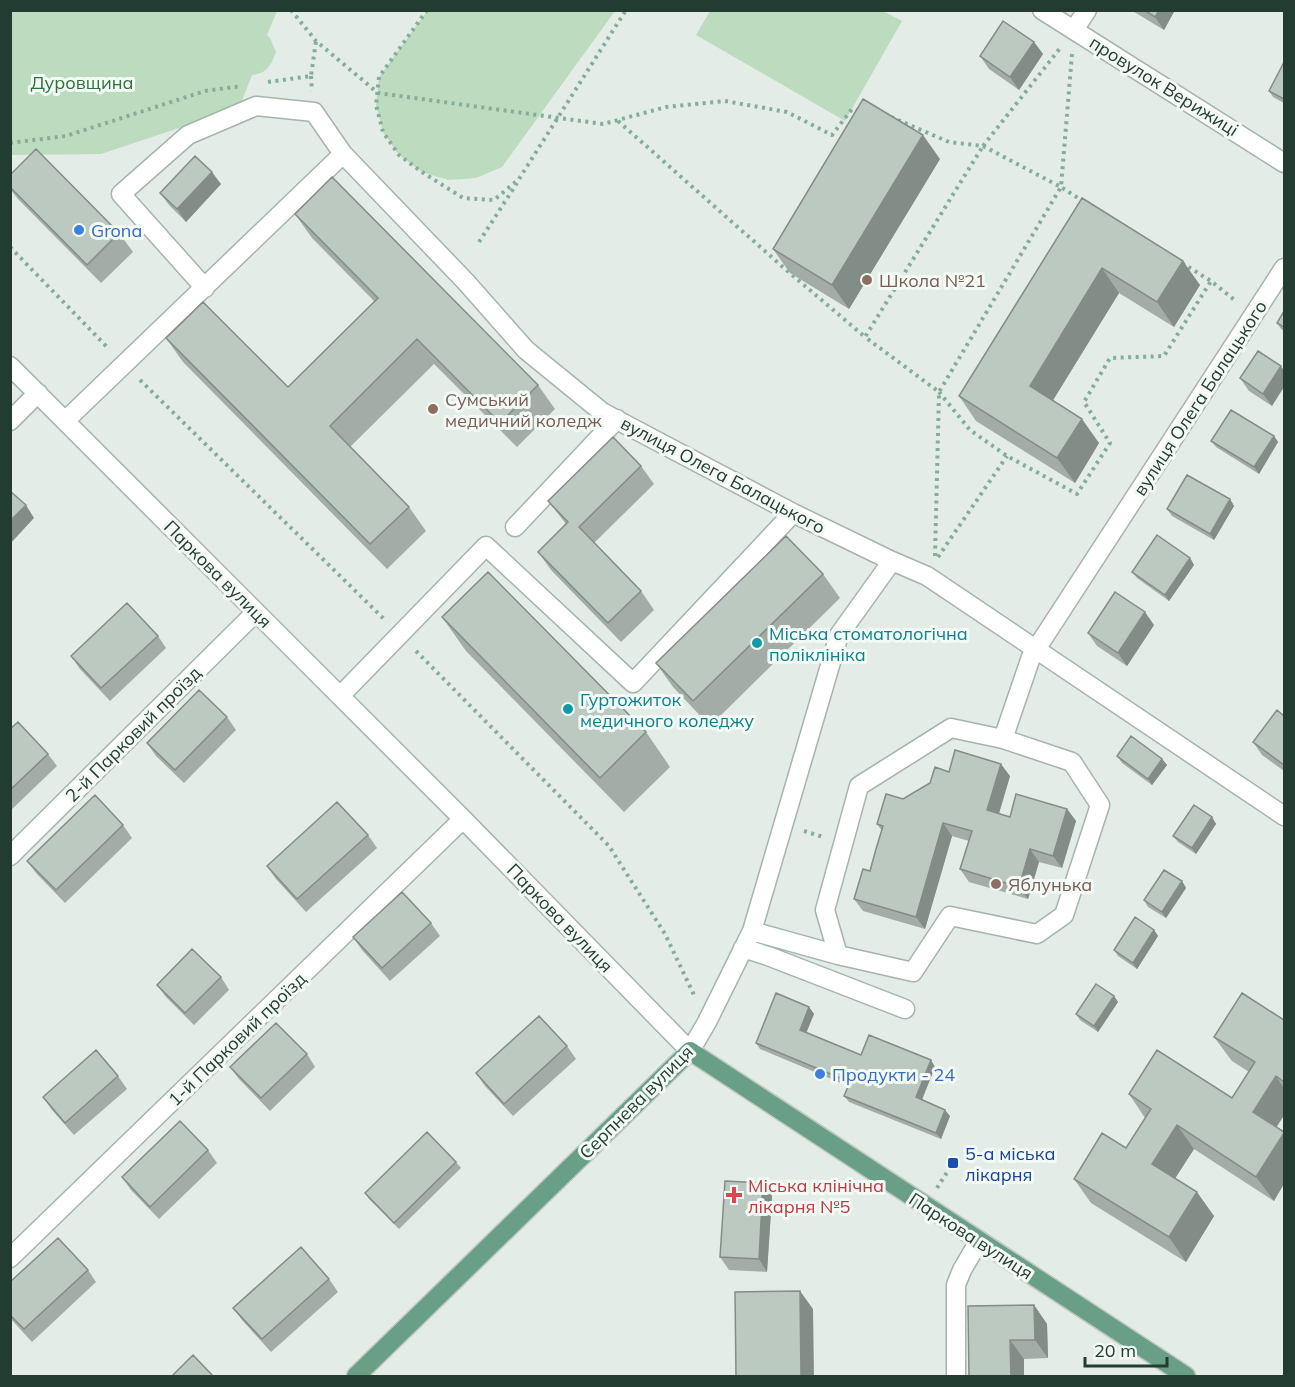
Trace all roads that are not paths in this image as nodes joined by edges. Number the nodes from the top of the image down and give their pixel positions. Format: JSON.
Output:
{"nodes":[{"id":1,"x":1042,"y":10,"type":"edge"},
{"id":2,"x":1087,"y":10,"type":"edge"},
{"id":3,"x":1074,"y":30,"type":"junction"},
{"id":4,"x":343,"y":154,"type":"junction"},
{"id":5,"x":1284,"y":163,"type":"edge"},
{"id":6,"x":1284,"y":268,"type":"edge"},
{"id":7,"x":205,"y":288,"type":"junction"},
{"id":8,"x":10,"y":366,"type":"edge"},
{"id":9,"x":38,"y":393,"type":"junction"},
{"id":10,"x":617,"y":419,"type":"junction"},
{"id":11,"x":10,"y":421,"type":"edge"},
{"id":12,"x":65,"y":421,"type":"junction"},
{"id":13,"x":793,"y":513,"type":"junction"},
{"id":14,"x":515,"y":527,"type":"dead end"},
{"id":15,"x":892,"y":561,"type":"junction"},
{"id":16,"x":256,"y":612,"type":"junction"},
{"id":17,"x":1037,"y":648,"type":"junction"},
{"id":18,"x":340,"y":696,"type":"junction"},
{"id":19,"x":1003,"y":739,"type":"junction"},
{"id":20,"x":1284,"y":816,"type":"edge"},
{"id":21,"x":463,"y":819,"type":"junction"},
{"id":22,"x":10,"y":856,"type":"edge"},
{"id":23,"x":752,"y":931,"type":"junction"},
{"id":24,"x":743,"y":948,"type":"junction"},
{"id":25,"x":838,"y":955,"type":"junction"},
{"id":26,"x":905,"y":1009,"type":"dead end"},
{"id":27,"x":690,"y":1051,"type":"junction"},
{"id":28,"x":979,"y":1240,"type":"junction"},
{"id":29,"x":10,"y":1258,"type":"edge"},
{"id":30,"x":356,"y":1377,"type":"edge"},
{"id":31,"x":956,"y":1377,"type":"edge"},
{"id":32,"x":1186,"y":1377,"type":"edge"}],
"edges":[{"from":1,"to":3,"type":"street","name":"провулок Верижиці"},
{"from":2,"to":3,"type":"street"},
{"from":3,"to":5,"type":"street","name":"провулок Верижиці"},
{"from":4,"to":7,"type":"street"},
{"from":4,"to":7,"type":"street","name":"вулиця Олега Балацького"},
{"from":4,"to":10,"type":"street","name":"вулиця Олега Балацького"},
{"from":6,"to":17,"type":"street","name":"вулиця Олега Балацького"},
{"from":7,"to":12,"type":"street"},
{"from":8,"to":9,"type":"street","name":"Паркова вулиця"},
{"from":9,"to":11,"type":"street"},
{"from":9,"to":12,"type":"street","name":"Паркова вулиця"},
{"from":10,"to":13,"type":"street","name":"вулиця Олега Балацького"},
{"from":10,"to":14,"type":"street"},
{"from":12,"to":16,"type":"street","name":"Паркова вулиця"},
{"from":13,"to":15,"type":"street","name":"вулиця Олега Балацького"},
{"from":13,"to":18,"type":"street"},
{"from":15,"to":17,"type":"street","name":"вулиця Олега Балацького"},
{"from":15,"to":23,"type":"street","name":"Серпнева вулиця"},
{"from":16,"to":18,"type":"street","name":"Паркова вулиця"},
{"from":16,"to":22,"type":"street","name":"2-й Парковий проїзд"},
{"from":17,"to":19,"type":"street"},
{"from":17,"to":20,"type":"street","name":"вулиця Олега Балацького"},
{"from":18,"to":21,"type":"street","name":"Паркова вулиця"},
{"from":19,"to":25,"type":"street"},
{"from":19,"to":25,"type":"street"},
{"from":21,"to":27,"type":"street","name":"Паркова вулиця"},
{"from":21,"to":29,"type":"street","name":"1-й Парковий проїзд"},
{"from":23,"to":24,"type":"street","name":"Серпнева вулиця"},
{"from":23,"to":25,"type":"street"},
{"from":24,"to":26,"type":"street"},
{"from":24,"to":27,"type":"street","name":"Серпнева вулиця"},
{"from":27,"to":28,"type":"main road","name":"Паркова вулиця"},
{"from":27,"to":30,"type":"main road","name":"Серпнева вулиця"},
{"from":28,"to":31,"type":"street"},
{"from":28,"to":32,"type":"main road","name":"Паркова вулиця"}]}
